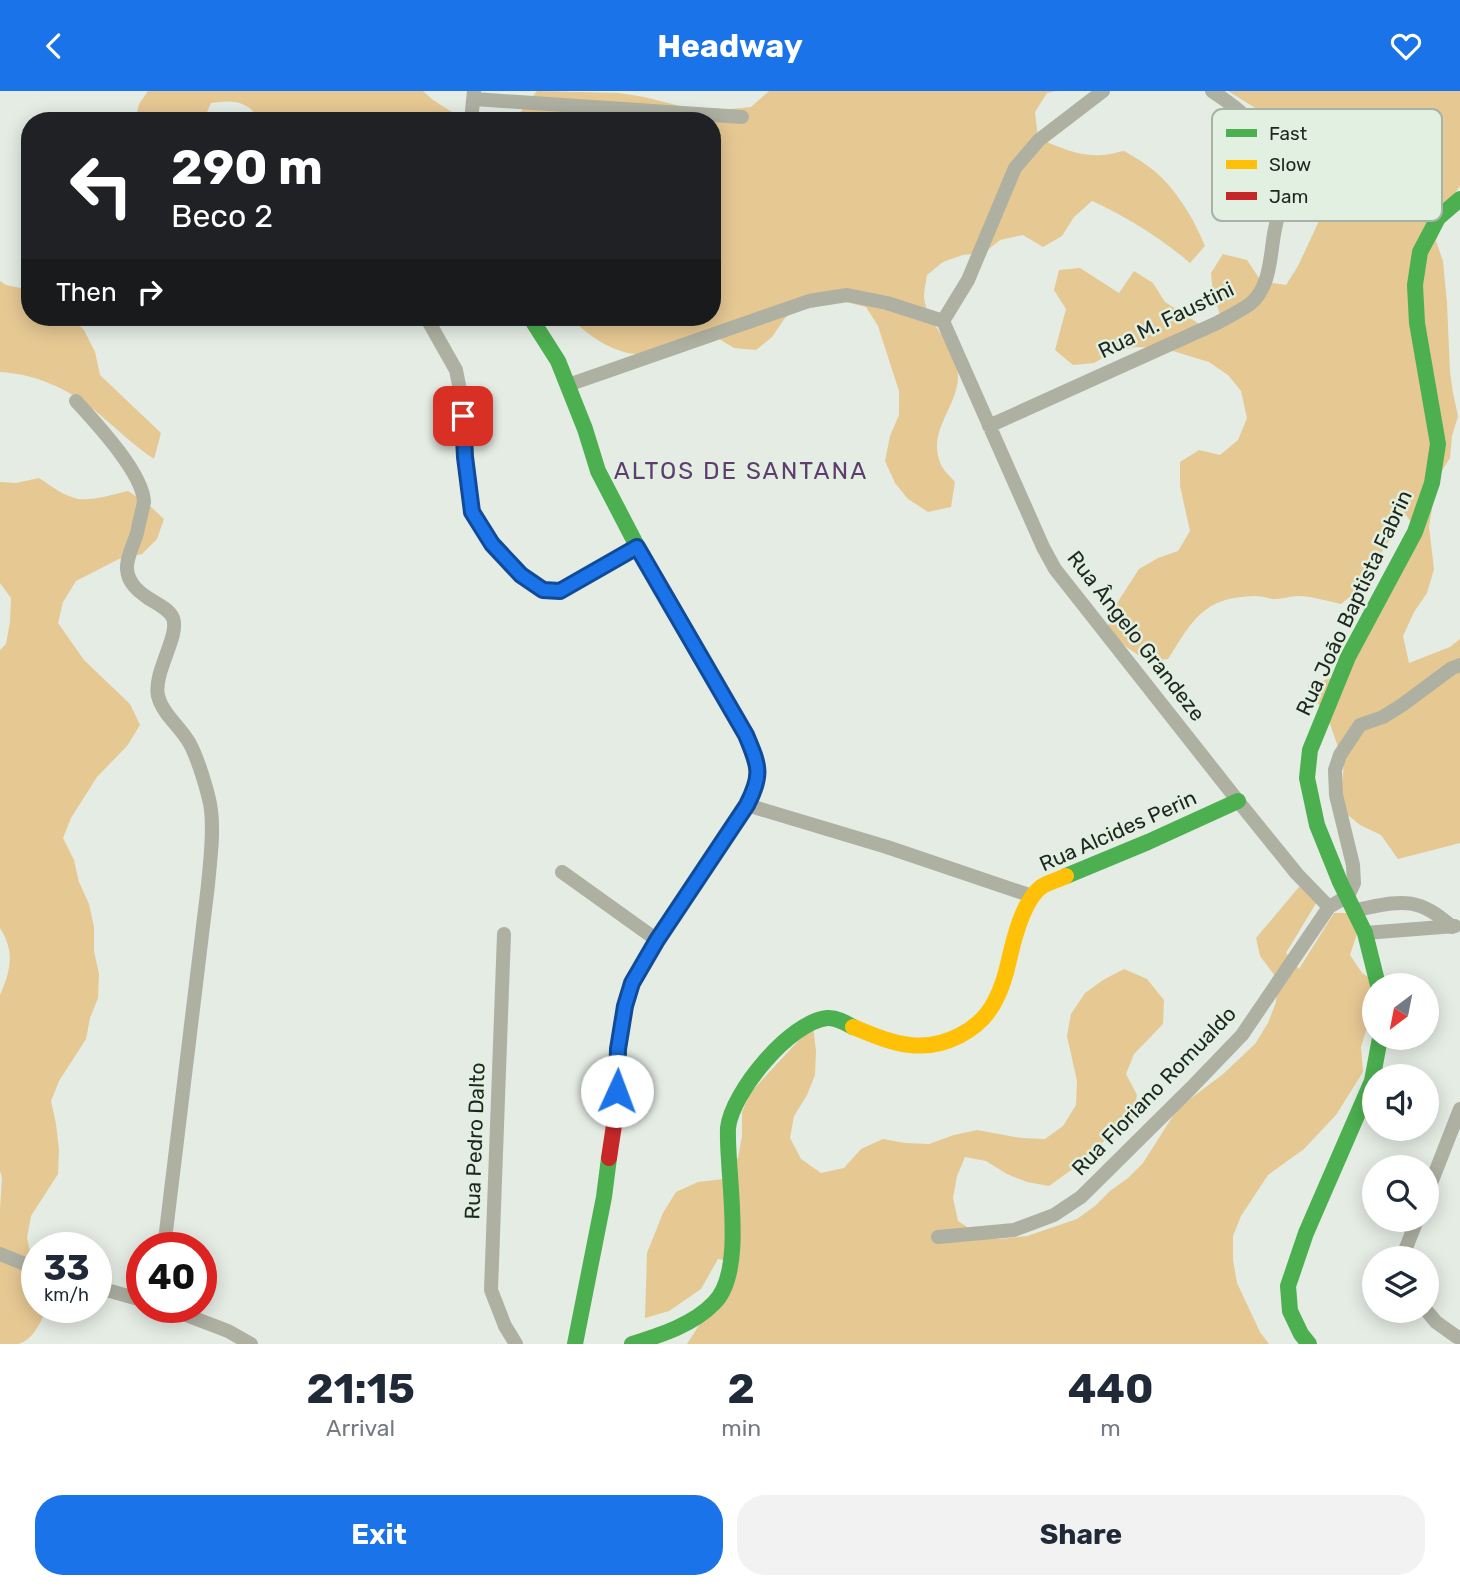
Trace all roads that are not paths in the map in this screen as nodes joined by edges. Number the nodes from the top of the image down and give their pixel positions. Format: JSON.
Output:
{"nodes":[{"id":1,"x":1103,"y":91,"type":"edge"},
{"id":2,"x":1212,"y":91,"type":"edge"},
{"id":3,"x":474,"y":95,"type":"edge"},
{"id":4,"x":1236,"y":109,"type":"edge"},
{"id":5,"x":681,"y":112,"type":"edge"},
{"id":6,"x":721,"y":115,"type":"edge"},
{"id":7,"x":742,"y":117,"type":"dead end"},
{"id":8,"x":1460,"y":199,"type":"edge"},
{"id":9,"x":1442,"y":215,"type":"edge"},
{"id":10,"x":1276,"y":221,"type":"edge"},
{"id":11,"x":1436,"y":221,"type":"edge"},
{"id":12,"x":943,"y":321,"type":"junction"},
{"id":13,"x":431,"y":326,"type":"edge"},
{"id":14,"x":536,"y":326,"type":"edge"},
{"id":15,"x":568,"y":385,"type":"junction"},
{"id":16,"x":76,"y":401,"type":"dead end"},
{"id":17,"x":989,"y":426,"type":"junction"},
{"id":18,"x":637,"y":547,"type":"junction"},
{"id":19,"x":1460,"y":665,"type":"edge"},
{"id":20,"x":1238,"y":801,"type":"junction"},
{"id":21,"x":747,"y":805,"type":"junction"},
{"id":22,"x":562,"y":871,"type":"dead end"},
{"id":23,"x":1032,"y":896,"type":"junction"},
{"id":24,"x":1352,"y":903,"type":"junction"},
{"id":25,"x":1329,"y":907,"type":"junction"},
{"id":26,"x":1456,"y":926,"type":"edge"},
{"id":27,"x":1365,"y":933,"type":"junction"},
{"id":28,"x":504,"y":934,"type":"dead end"},
{"id":29,"x":657,"y":940,"type":"junction"},
{"id":30,"x":1375,"y":973,"type":"edge"},
{"id":31,"x":1378,"y":1050,"type":"edge"},
{"id":32,"x":1460,"y":1109,"type":"edge"},
{"id":33,"x":1439,"y":1163,"type":"edge"},
{"id":34,"x":166,"y":1232,"type":"edge"},
{"id":35,"x":938,"y":1237,"type":"dead end"},
{"id":36,"x":0,"y":1254,"type":"edge"},
{"id":37,"x":21,"y":1263,"type":"edge"},
{"id":38,"x":207,"y":1323,"type":"edge"},
{"id":39,"x":1437,"y":1323,"type":"edge"},
{"id":40,"x":1460,"y":1337,"type":"edge"},
{"id":41,"x":251,"y":1344,"type":"edge"},
{"id":42,"x":516,"y":1344,"type":"edge"},
{"id":43,"x":576,"y":1344,"type":"edge"},
{"id":44,"x":632,"y":1344,"type":"edge"},
{"id":45,"x":1309,"y":1344,"type":"edge"}],
"edges":[{"from":1,"to":12,"type":"street"},
{"from":2,"to":4,"type":"street","name":"Rua M. Faustini"},
{"from":3,"to":5,"type":"street"},
{"from":6,"to":7,"type":"street"},
{"from":8,"to":9,"type":"street","name":"Rua João Baptista Fabrin"},
{"from":10,"to":17,"type":"street","name":"Rua M. Faustini"},
{"from":11,"to":24,"type":"street","name":"Rua João Baptista Fabrin"},
{"from":12,"to":15,"type":"street"},
{"from":12,"to":17,"type":"street","name":"Rua Ângelo Grandeze"},
{"from":13,"to":18,"type":"street"},
{"from":14,"to":15,"type":"street"},
{"from":15,"to":18,"type":"street"},
{"from":16,"to":34,"type":"street"},
{"from":17,"to":20,"type":"street","name":"Rua Ângelo Grandeze"},
{"from":18,"to":21,"type":"street"},
{"from":19,"to":24,"type":"street"},
{"from":20,"to":23,"type":"street","name":"Rua Alcides Perin"},
{"from":20,"to":25,"type":"street","name":"Rua Ângelo Grandeze"},
{"from":21,"to":23,"type":"street"},
{"from":21,"to":29,"type":"street"},
{"from":22,"to":29,"type":"street"},
{"from":23,"to":44,"type":"street","name":"Rua Alcides Perin"},
{"from":24,"to":25,"type":"street","name":"Rua Floriano Romualdo"},
{"from":24,"to":26,"type":"street","name":"Rua Floriano Romualdo"},
{"from":24,"to":27,"type":"street","name":"Rua João Baptista Fabrin"},
{"from":25,"to":35,"type":"street","name":"Rua Floriano Romualdo"},
{"from":26,"to":27,"type":"street"},
{"from":27,"to":30,"type":"street","name":"Rua João Baptista Fabrin"},
{"from":28,"to":42,"type":"street","name":"Rua Pedro Dalto"},
{"from":29,"to":43,"type":"street"},
{"from":31,"to":45,"type":"street"},
{"from":32,"to":33,"type":"street"},
{"from":36,"to":37,"type":"street"},
{"from":38,"to":41,"type":"street"},
{"from":39,"to":40,"type":"street"}]}
